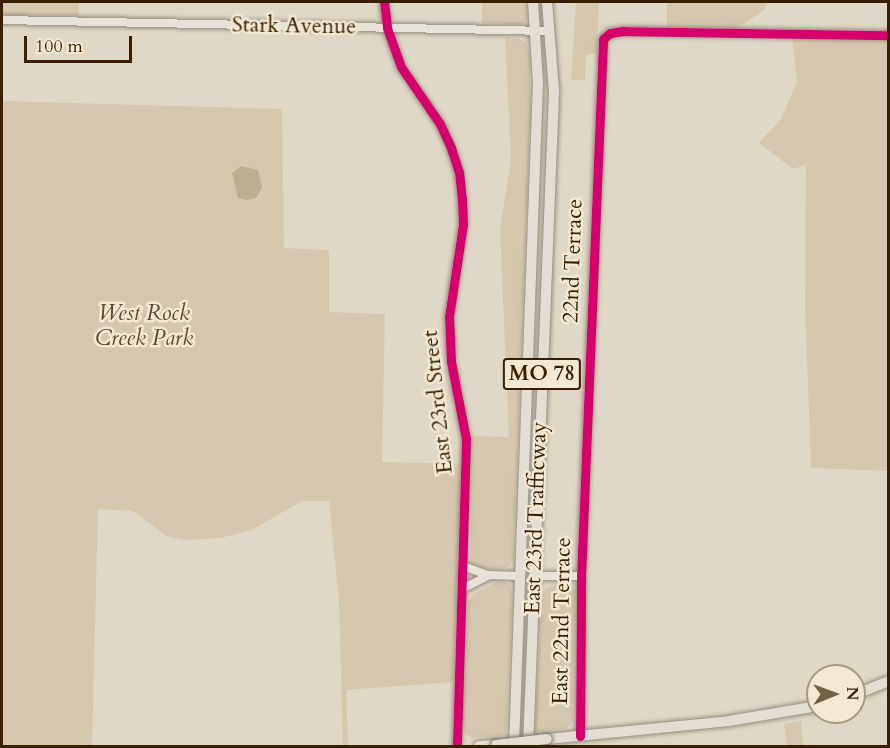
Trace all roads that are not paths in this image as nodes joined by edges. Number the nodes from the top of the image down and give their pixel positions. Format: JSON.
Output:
{"nodes":[{"id":1,"x":384,"y":2,"type":"edge"},
{"id":2,"x":533,"y":2,"type":"edge"},
{"id":3,"x":547,"y":2,"type":"edge"},
{"id":4,"x":2,"y":20,"type":"edge"},
{"id":5,"x":387,"y":28,"type":"junction"},
{"id":6,"x":537,"y":31,"type":"junction"},
{"id":7,"x":550,"y":31,"type":"junction"},
{"id":8,"x":888,"y":35,"type":"edge"},
{"id":9,"x":583,"y":507,"type":"joint"},
{"id":10,"x":463,"y":566,"type":"junction"},
{"id":11,"x":489,"y":575,"type":"junction"},
{"id":12,"x":520,"y":576,"type":"junction"},
{"id":13,"x":533,"y":576,"type":"junction"},
{"id":14,"x":581,"y":576,"type":"junction"},
{"id":15,"x":462,"y":589,"type":"junction"},
{"id":16,"x":888,"y":681,"type":"edge"},
{"id":17,"x":866,"y":690,"type":"edge"},
{"id":18,"x":806,"y":708,"type":"edge"},
{"id":19,"x":580,"y":736,"type":"junction"},
{"id":20,"x":457,"y":747,"type":"edge"},
{"id":21,"x":479,"y":747,"type":"edge"},
{"id":22,"x":514,"y":747,"type":"edge"},
{"id":23,"x":528,"y":747,"type":"edge"}],
"edges":[{"from":1,"to":5,"type":"street","name":"East 23rd Street"},
{"from":2,"to":6,"type":"main road","name":"East 23rd Trafficway","number":"MO 78"},
{"from":3,"to":7,"type":"main road","name":"East 23rd Trafficway","number":"MO 78"},
{"from":4,"to":5,"type":"street","name":"Stark Avenue"},
{"from":5,"to":6,"type":"street","name":"Stark Avenue"},
{"from":5,"to":10,"type":"street","name":"East 23rd Street"},
{"from":6,"to":7,"type":"street","name":"Stark Avenue"},
{"from":6,"to":12,"type":"main road","name":"East 23rd Trafficway","number":"MO 78"},
{"from":7,"to":13,"type":"main road","name":"East 23rd Trafficway","number":"MO 78"},
{"from":8,"to":9,"type":"street","name":"22nd Terrace"},
{"from":9,"to":14,"type":"street","name":"East 22nd Terrace"},
{"from":10,"to":11,"type":"street"},
{"from":10,"to":15,"type":"street","name":"East 23rd Street"},
{"from":11,"to":12,"type":"street"},
{"from":11,"to":15,"type":"street"},
{"from":12,"to":22,"type":"main road","name":"East 23rd Trafficway","number":"MO 78"},
{"from":13,"to":14,"type":"street"},
{"from":13,"to":23,"type":"main road","name":"East 23rd Trafficway","number":"MO 78"},
{"from":14,"to":19,"type":"street","name":"East 22nd Terrace"},
{"from":15,"to":20,"type":"street","name":"East 23rd Street"},
{"from":16,"to":17,"type":"main road"},
{"from":18,"to":19,"type":"main road"},
{"from":19,"to":21,"type":"main road","bridge":true}]}
